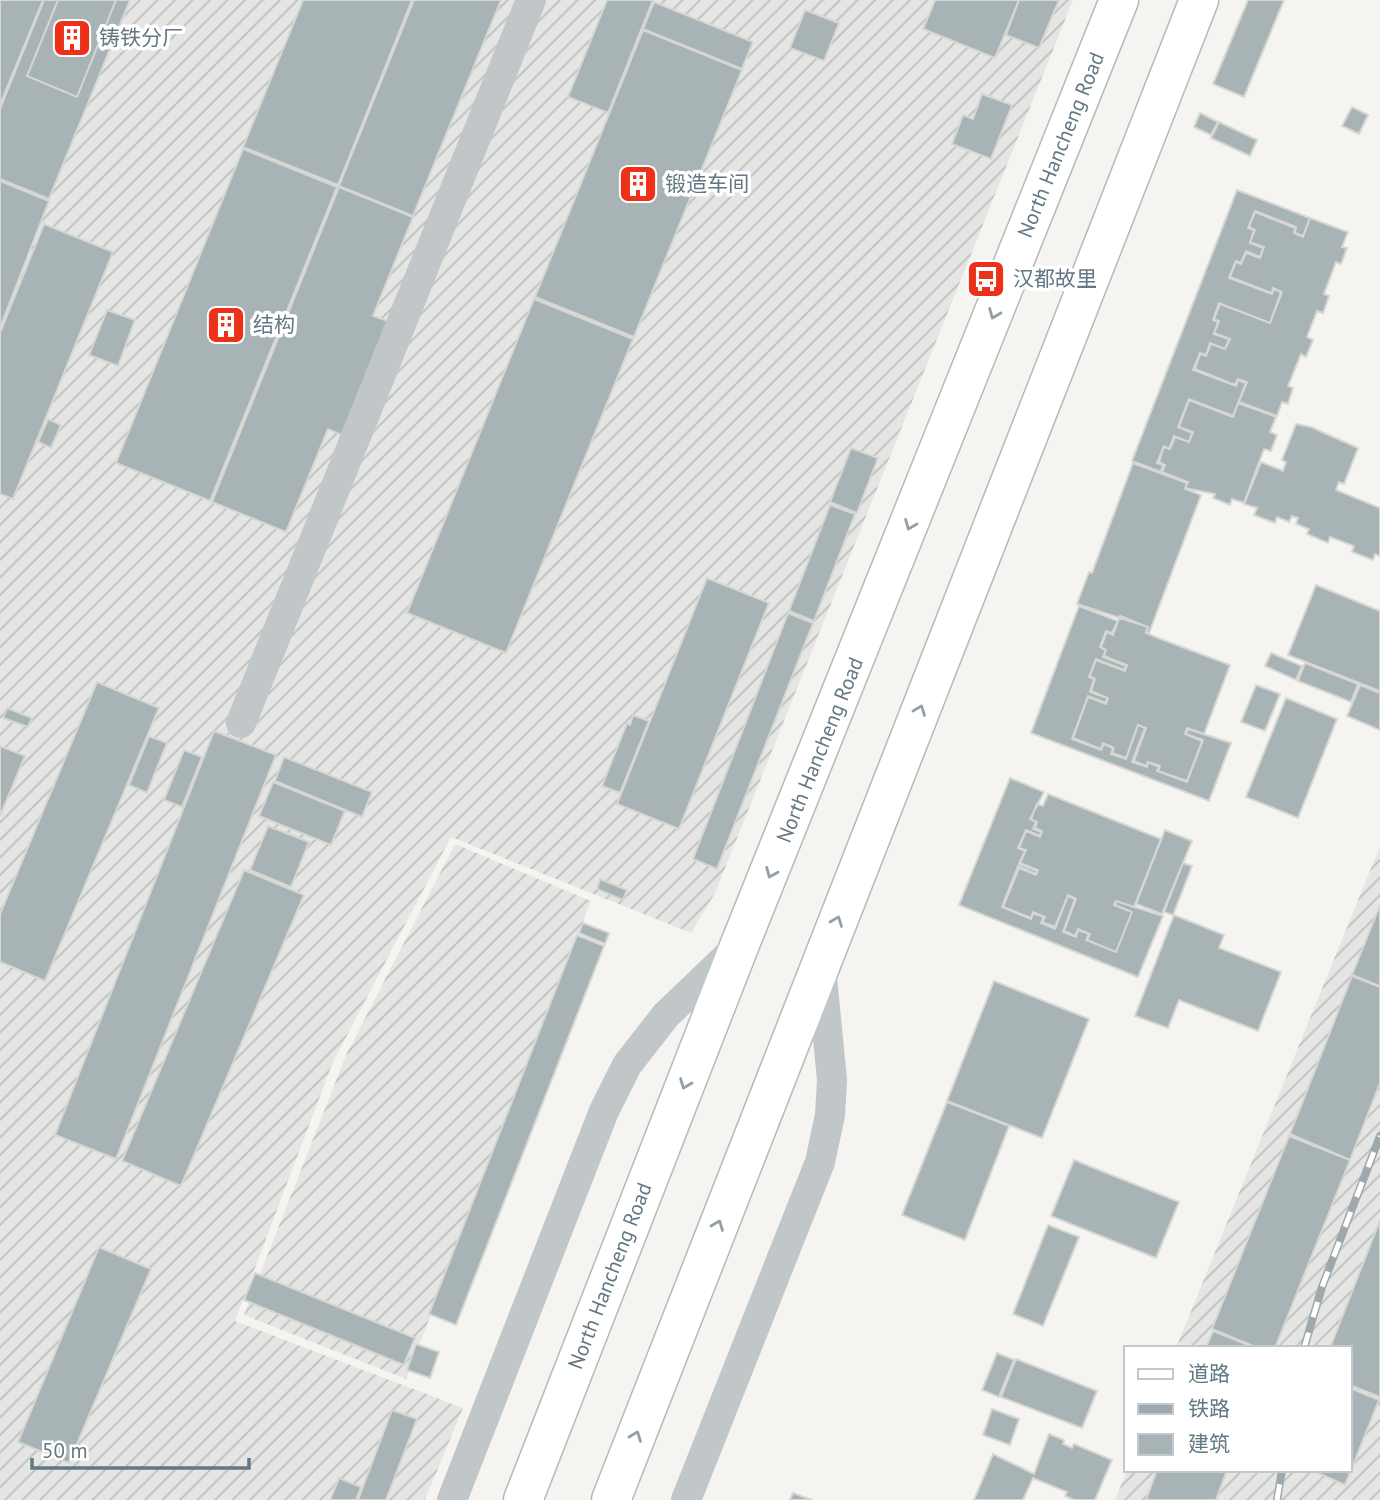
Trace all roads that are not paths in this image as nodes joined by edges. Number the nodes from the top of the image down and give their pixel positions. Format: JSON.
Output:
{"nodes":[{"id":1,"x":531,"y":0,"type":"edge"},
{"id":2,"x":1119,"y":0,"type":"edge"},
{"id":3,"x":1199,"y":0,"type":"edge"},
{"id":4,"x":241,"y":723,"type":"dead end"},
{"id":5,"x":740,"y":944,"type":"junction"},
{"id":6,"x":821,"y":963,"type":"junction"},
{"id":7,"x":452,"y":1500,"type":"edge"},
{"id":8,"x":523,"y":1500,"type":"edge"},
{"id":9,"x":611,"y":1500,"type":"edge"},
{"id":10,"x":686,"y":1500,"type":"edge"}],
"edges":[{"from":1,"to":4,"type":"street"},
{"from":2,"to":5,"type":"main road","name":"North Hancheng Road","one_way":true},
{"from":6,"to":3,"type":"main road","one_way":true},
{"from":5,"to":7,"type":"street"},
{"from":5,"to":8,"type":"main road","name":"North Hancheng Road","one_way":true},
{"from":9,"to":6,"type":"main road","one_way":true},
{"from":6,"to":10,"type":"street"}]}
